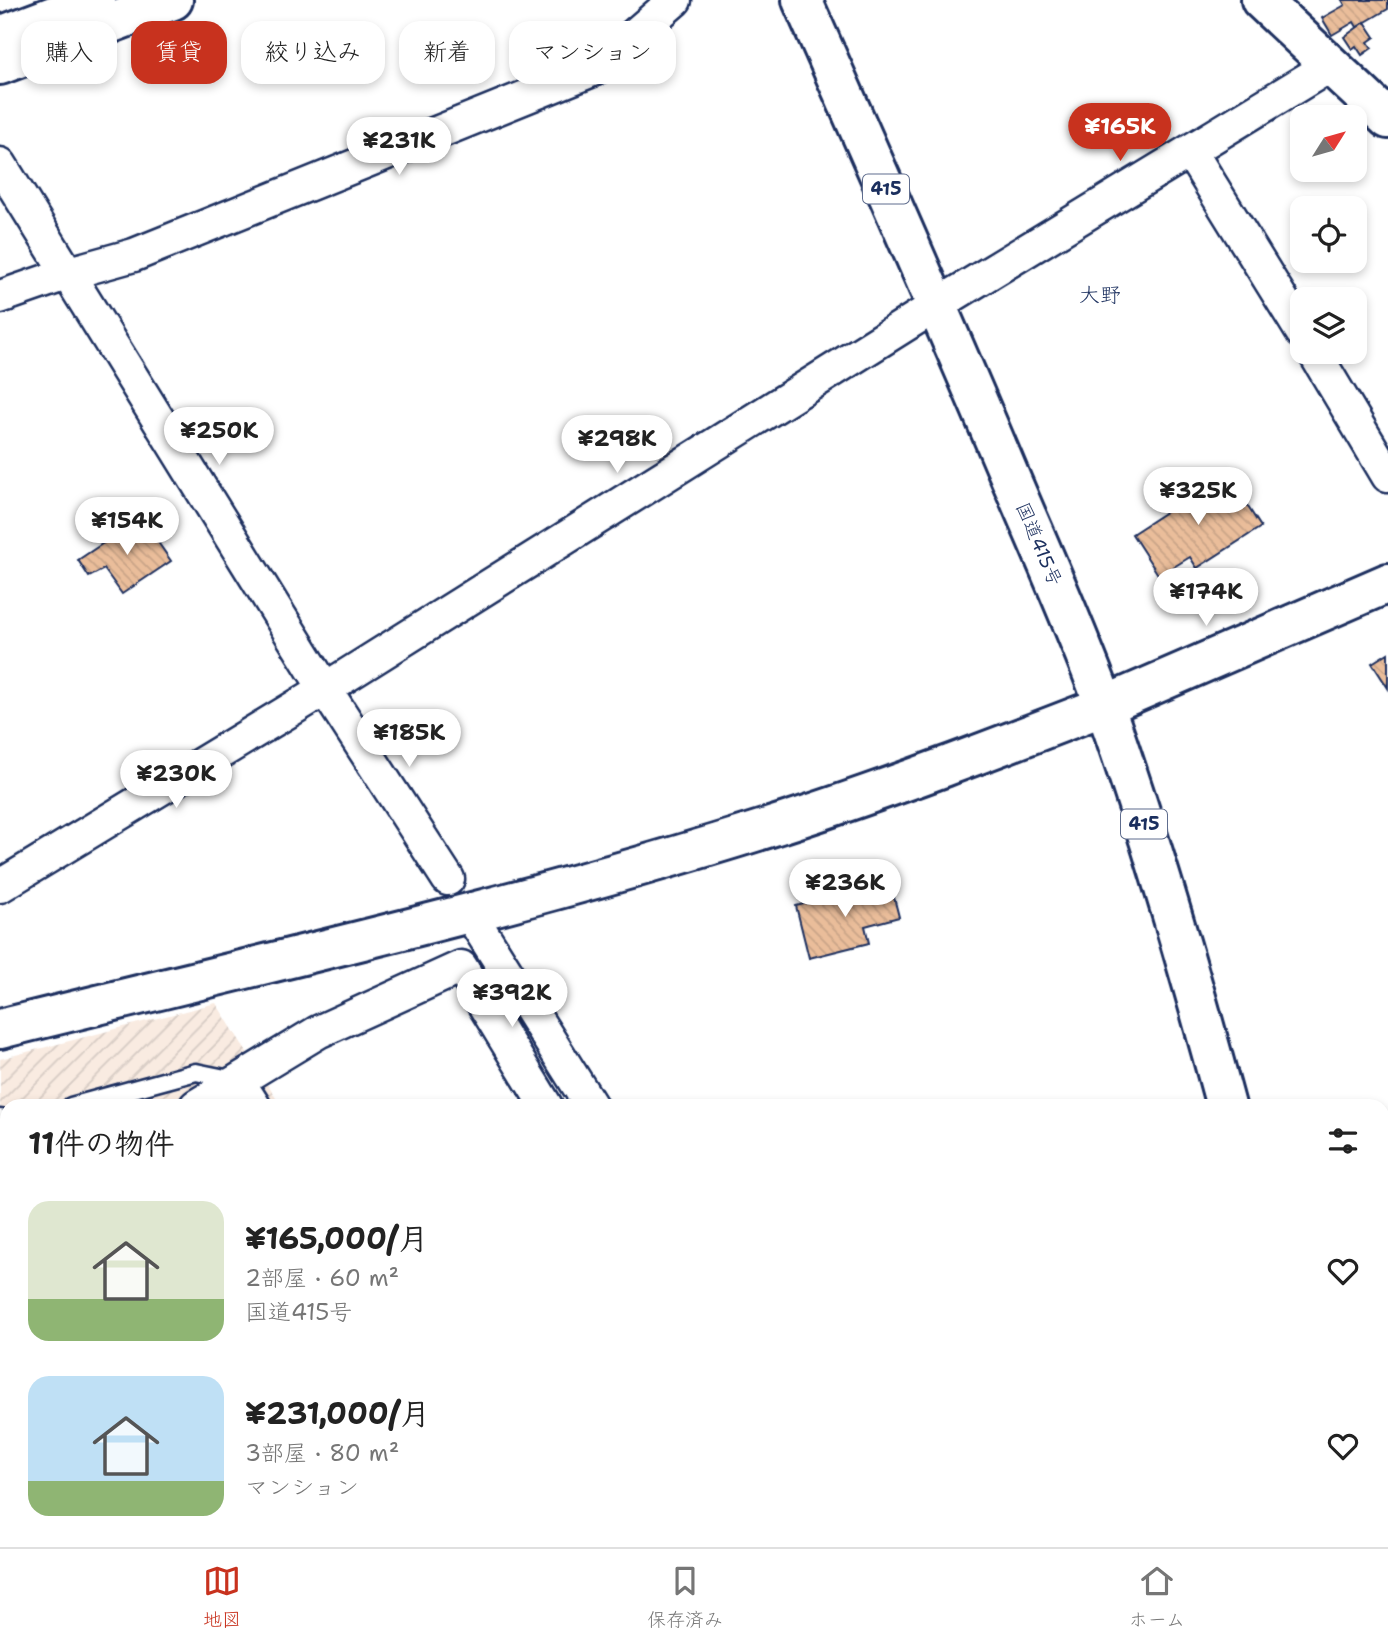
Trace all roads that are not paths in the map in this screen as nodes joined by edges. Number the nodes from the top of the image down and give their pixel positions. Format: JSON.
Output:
{"nodes":[{"id":1,"x":96,"y":0,"type":"edge"},
{"id":2,"x":173,"y":0,"type":"edge"},
{"id":3,"x":675,"y":0,"type":"edge"},
{"id":4,"x":802,"y":0,"type":"edge"},
{"id":5,"x":1275,"y":3,"type":"edge"},
{"id":6,"x":0,"y":36,"type":"edge"},
{"id":7,"x":0,"y":65,"type":"edge"},
{"id":8,"x":1331,"y":65,"type":"junction"},
{"id":9,"x":1388,"y":118,"type":"edge"},
{"id":10,"x":1190,"y":151,"type":"junction"},
{"id":11,"x":0,"y":164,"type":"edge"},
{"id":12,"x":69,"y":273,"type":"junction"},
{"id":13,"x":0,"y":297,"type":"edge"},
{"id":14,"x":937,"y":305,"type":"junction"},
{"id":15,"x":1290,"y":313,"type":"edge"},
{"id":16,"x":1321,"y":364,"type":"edge"},
{"id":17,"x":1388,"y":476,"type":"edge"},
{"id":18,"x":1388,"y":583,"type":"edge"},
{"id":19,"x":325,"y":689,"type":"junction"},
{"id":20,"x":1104,"y":706,"type":"junction"},
{"id":21,"x":448,"y":879,"type":"dead end"},
{"id":22,"x":0,"y":886,"type":"edge"},
{"id":23,"x":477,"y":925,"type":"dead end"},
{"id":24,"x":0,"y":1029,"type":"edge"},
{"id":25,"x":246,"y":1093,"type":"edge"},
{"id":26,"x":97,"y":1099,"type":"edge"},
{"id":27,"x":223,"y":1099,"type":"edge"},
{"id":28,"x":542,"y":1099,"type":"edge"},
{"id":29,"x":587,"y":1099,"type":"edge"},
{"id":30,"x":1224,"y":1099,"type":"edge"}],
"edges":[{"from":1,"to":6,"type":"main road"},
{"from":2,"to":7,"type":"main road"},
{"from":3,"to":12,"type":"street"},
{"from":4,"to":14,"type":"main road","name":"国道415号","number":"415"},
{"from":5,"to":8,"type":"main road"},
{"from":8,"to":9,"type":"main road"},
{"from":8,"to":10,"type":"street"},
{"from":10,"to":14,"type":"street"},
{"from":10,"to":15,"type":"street"},
{"from":11,"to":12,"type":"street"},
{"from":12,"to":13,"type":"street"},
{"from":12,"to":19,"type":"street"},
{"from":14,"to":19,"type":"street"},
{"from":14,"to":20,"type":"main road","name":"国道415号","number":"415"},
{"from":16,"to":17,"type":"street"},
{"from":18,"to":20,"type":"main road"},
{"from":19,"to":21,"type":"street"},
{"from":19,"to":22,"type":"street"},
{"from":20,"to":24,"type":"main road"},
{"from":20,"to":30,"type":"main road","name":"国道415号","number":"415"},
{"from":23,"to":29,"type":"street"},
{"from":25,"to":26,"type":"lane"},
{"from":25,"to":27,"type":"street"},
{"from":25,"to":28,"type":"street"}]}
